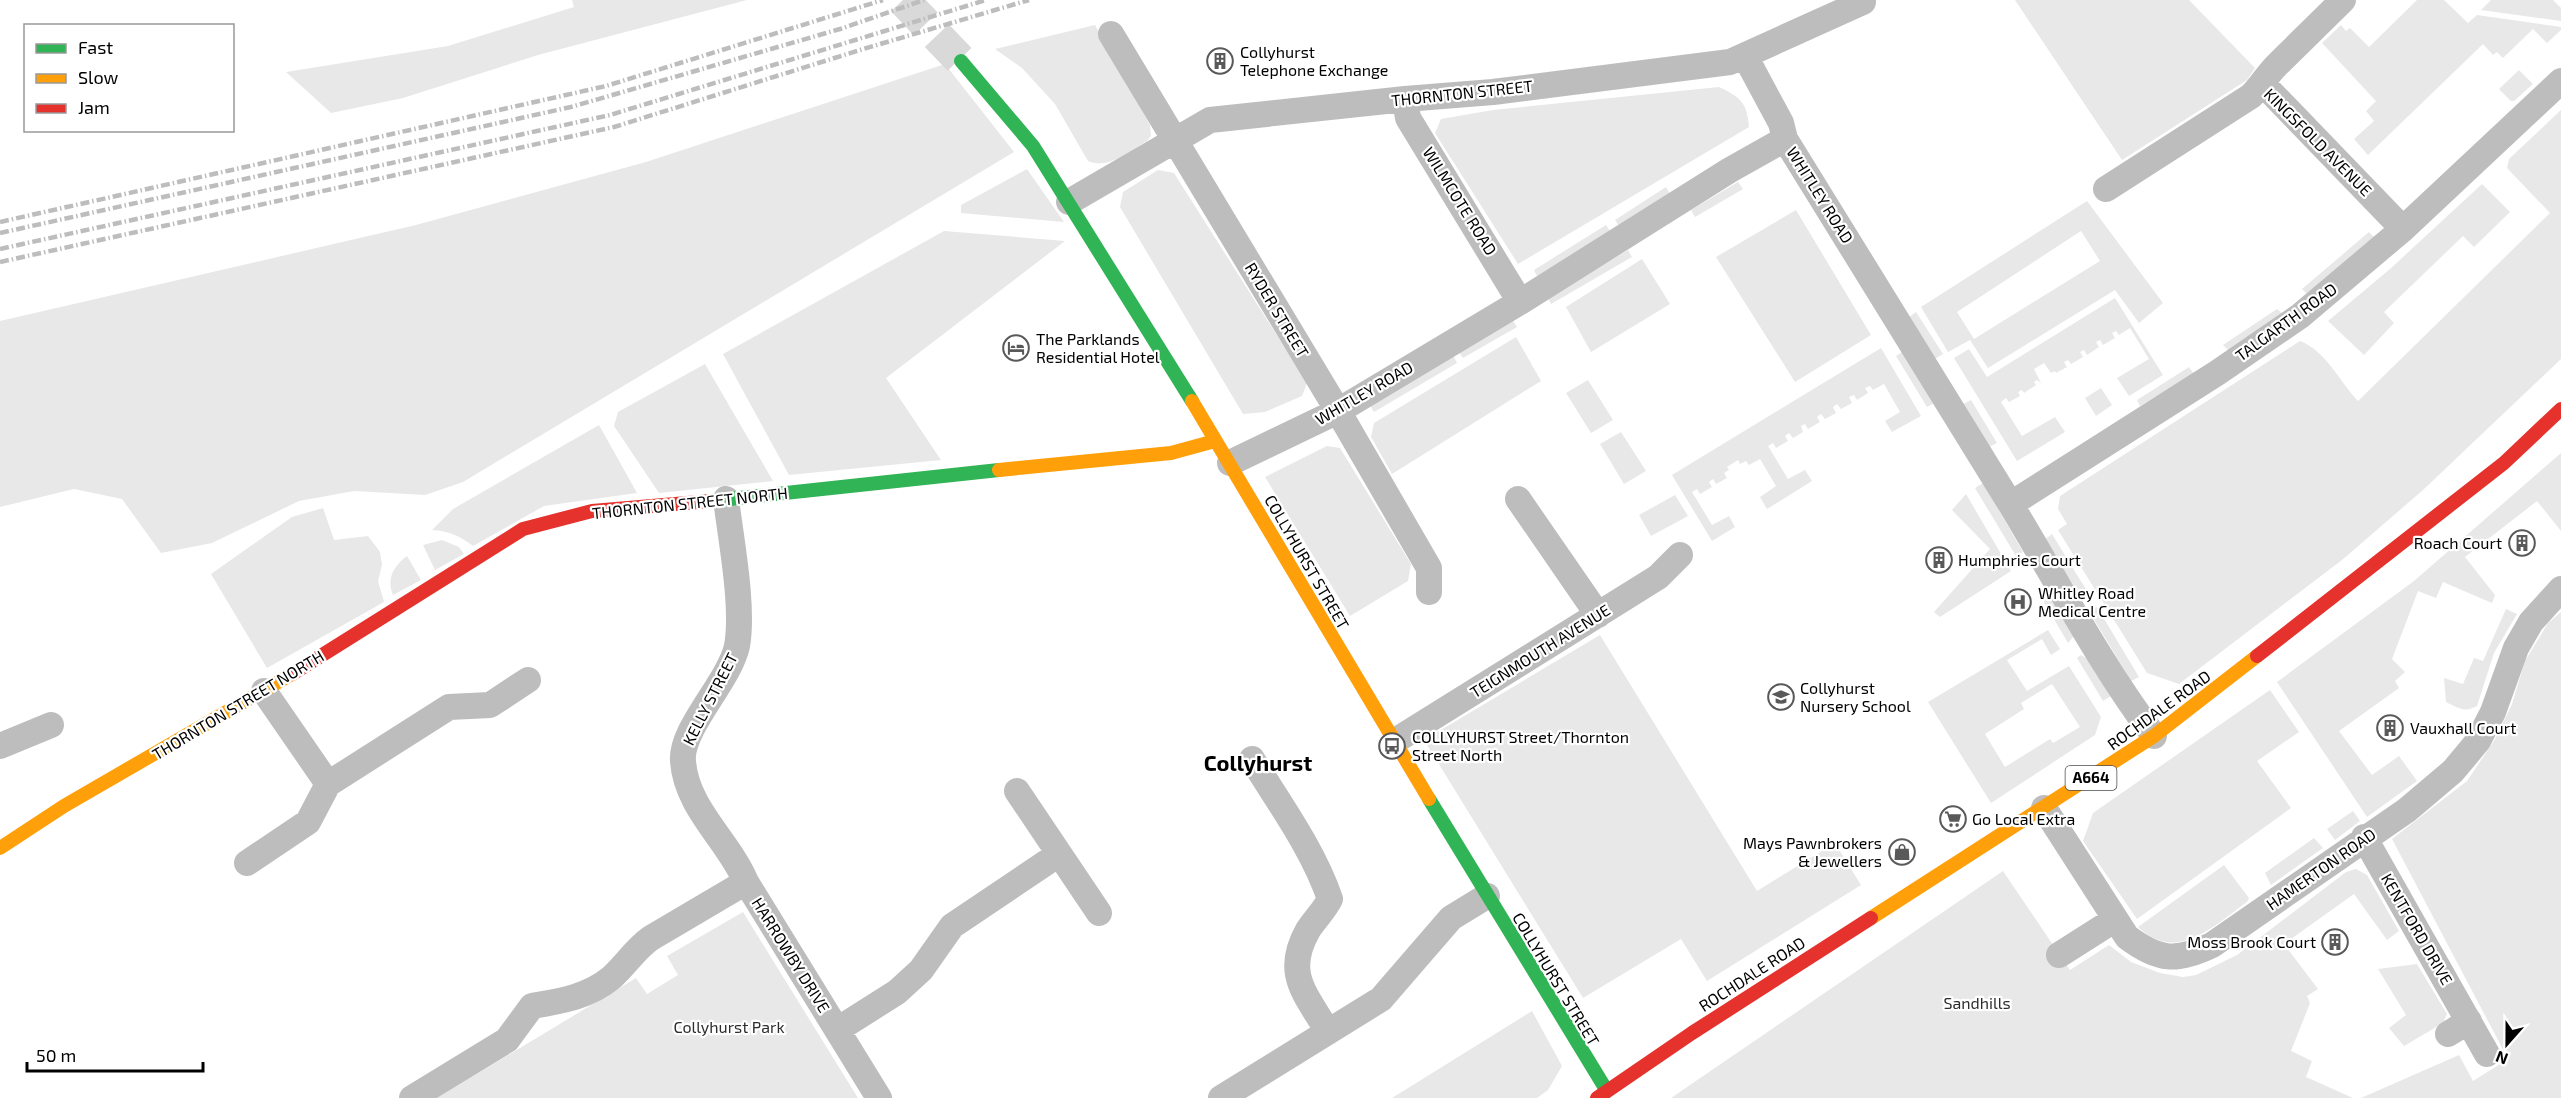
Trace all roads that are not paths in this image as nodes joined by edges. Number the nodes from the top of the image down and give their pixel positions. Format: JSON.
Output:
{"nodes":[{"id":1,"x":2343,"y":0,"type":"edge"},
{"id":2,"x":1863,"y":2,"type":"dead end"},
{"id":3,"x":1111,"y":34,"type":"dead end"},
{"id":4,"x":1745,"y":56,"type":"junction"},
{"id":5,"x":961,"y":61,"type":"tunnel mouth"},
{"id":6,"x":2561,"y":81,"type":"edge"},
{"id":7,"x":2263,"y":84,"type":"junction"},
{"id":8,"x":1405,"y":99,"type":"junction"},
{"id":9,"x":1785,"y":139,"type":"junction"},
{"id":10,"x":1174,"y":140,"type":"junction"},
{"id":11,"x":2106,"y":189,"type":"dead end"},
{"id":12,"x":1069,"y":202,"type":"junction"},
{"id":13,"x":2403,"y":229,"type":"junction"},
{"id":14,"x":1520,"y":302,"type":"junction"},
{"id":15,"x":2561,"y":410,"type":"edge"},
{"id":16,"x":1338,"y":411,"type":"junction"},
{"id":17,"x":1215,"y":441,"type":"junction"},
{"id":18,"x":1230,"y":463,"type":"junction"},
{"id":19,"x":1518,"y":499,"type":"dead end"},
{"id":20,"x":726,"y":500,"type":"junction"},
{"id":21,"x":2011,"y":504,"type":"junction"},
{"id":22,"x":1680,"y":555,"type":"dead end"},
{"id":23,"x":2561,"y":589,"type":"edge"},
{"id":24,"x":1429,"y":592,"type":"dead end"},
{"id":25,"x":1598,"y":615,"type":"junction"},
{"id":26,"x":528,"y":680,"type":"dead end"},
{"id":27,"x":264,"y":691,"type":"junction"},
{"id":28,"x":51,"y":725,"type":"dead end"},
{"id":29,"x":2154,"y":736,"type":"junction"},
{"id":30,"x":1395,"y":741,"type":"junction"},
{"id":31,"x":0,"y":747,"type":"edge"},
{"id":32,"x":1252,"y":759,"type":"dead end"},
{"id":33,"x":328,"y":784,"type":"junction"},
{"id":34,"x":1017,"y":791,"type":"dead end"},
{"id":35,"x":2044,"y":808,"type":"junction"},
{"id":36,"x":2364,"y":837,"type":"junction"},
{"id":37,"x":0,"y":848,"type":"edge"},
{"id":38,"x":1059,"y":854,"type":"junction"},
{"id":39,"x":247,"y":863,"type":"dead end"},
{"id":40,"x":746,"y":882,"type":"junction"},
{"id":41,"x":1487,"y":897,"type":"junction"},
{"id":42,"x":1099,"y":913,"type":"dead end"},
{"id":43,"x":2114,"y":920,"type":"junction"},
{"id":44,"x":2059,"y":955,"type":"dead end"},
{"id":45,"x":2469,"y":1021,"type":"junction"},
{"id":46,"x":837,"y":1030,"type":"junction"},
{"id":47,"x":1328,"y":1032,"type":"junction"},
{"id":48,"x":2448,"y":1034,"type":"dead end"},
{"id":49,"x":2487,"y":1054,"type":"dead end"},
{"id":50,"x":1602,"y":1095,"type":"edge"},
{"id":51,"x":412,"y":1098,"type":"edge"},
{"id":52,"x":879,"y":1098,"type":"edge"},
{"id":53,"x":1221,"y":1098,"type":"edge"}],
"edges":[{"from":1,"to":7,"type":"street"},
{"from":2,"to":4,"type":"street","name":"THORNTON STREET"},
{"from":3,"to":10,"type":"street","name":"RYDER STREET"},
{"from":4,"to":8,"type":"street","name":"THORNTON STREET"},
{"from":4,"to":9,"type":"street"},
{"from":5,"to":12,"type":"main road","name":"COLLYHURST STREET"},
{"from":6,"to":13,"type":"street","name":"TALGARTH ROAD"},
{"from":7,"to":11,"type":"street","name":"KINGSFOLD AVENUE"},
{"from":7,"to":13,"type":"street","name":"KINGSFOLD AVENUE"},
{"from":8,"to":10,"type":"street","name":"THORNTON STREET"},
{"from":8,"to":14,"type":"street","name":"WILMCOTE ROAD"},
{"from":9,"to":14,"type":"street","name":"WHITLEY ROAD"},
{"from":9,"to":21,"type":"street","name":"WHITLEY ROAD"},
{"from":10,"to":12,"type":"street","name":"THORNTON STREET"},
{"from":10,"to":16,"type":"street","name":"RYDER STREET"},
{"from":12,"to":17,"type":"main road","name":"COLLYHURST STREET"},
{"from":13,"to":21,"type":"street","name":"TALGARTH ROAD"},
{"from":14,"to":16,"type":"street","name":"WHITLEY ROAD"},
{"from":15,"to":29,"type":"main road","name":"ROCHDALE ROAD","number":"A664"},
{"from":16,"to":18,"type":"street","name":"WHITLEY ROAD"},
{"from":16,"to":24,"type":"street","name":"RYDER STREET"},
{"from":17,"to":18,"type":"main road","name":"COLLYHURST STREET"},
{"from":17,"to":20,"type":"main road","name":"THORNTON STREET NORTH"},
{"from":18,"to":30,"type":"main road","name":"COLLYHURST STREET"},
{"from":19,"to":25,"type":"street"},
{"from":20,"to":27,"type":"main road","name":"THORNTON STREET NORTH"},
{"from":20,"to":40,"type":"street","name":"KELLY STREET"},
{"from":21,"to":29,"type":"street","name":"WHITLEY ROAD"},
{"from":22,"to":25,"type":"street","name":"TEIGNMOUTH AVENUE"},
{"from":23,"to":36,"type":"street","name":"HAMERTON ROAD"},
{"from":25,"to":30,"type":"street","name":"TEIGNMOUTH AVENUE"},
{"from":26,"to":33,"type":"street"},
{"from":27,"to":33,"type":"street"},
{"from":27,"to":37,"type":"main road","name":"THORNTON STREET NORTH"},
{"from":28,"to":31,"type":"street"},
{"from":29,"to":35,"type":"main road","name":"ROCHDALE ROAD","number":"A664"},
{"from":30,"to":41,"type":"main road","name":"COLLYHURST STREET"},
{"from":32,"to":47,"type":"street"},
{"from":33,"to":39,"type":"street"},
{"from":34,"to":38,"type":"street"},
{"from":35,"to":43,"type":"street","name":"HAMERTON ROAD"},
{"from":35,"to":50,"type":"main road","name":"ROCHDALE ROAD","number":"A664"},
{"from":36,"to":43,"type":"street","name":"HAMERTON ROAD"},
{"from":36,"to":45,"type":"street","name":"KENTFORD DRIVE"},
{"from":38,"to":42,"type":"street"},
{"from":38,"to":46,"type":"street"},
{"from":40,"to":46,"type":"street","name":"HARROWBY DRIVE"},
{"from":40,"to":51,"type":"street","name":"HARROWBY DRIVE"},
{"from":41,"to":47,"type":"street"},
{"from":41,"to":50,"type":"main road","name":"COLLYHURST STREET"},
{"from":43,"to":44,"type":"street"},
{"from":45,"to":48,"type":"street"},
{"from":45,"to":49,"type":"street","name":"KENTFORD DRIVE"},
{"from":46,"to":52,"type":"street","name":"HARROWBY DRIVE"},
{"from":47,"to":53,"type":"street"}]}
